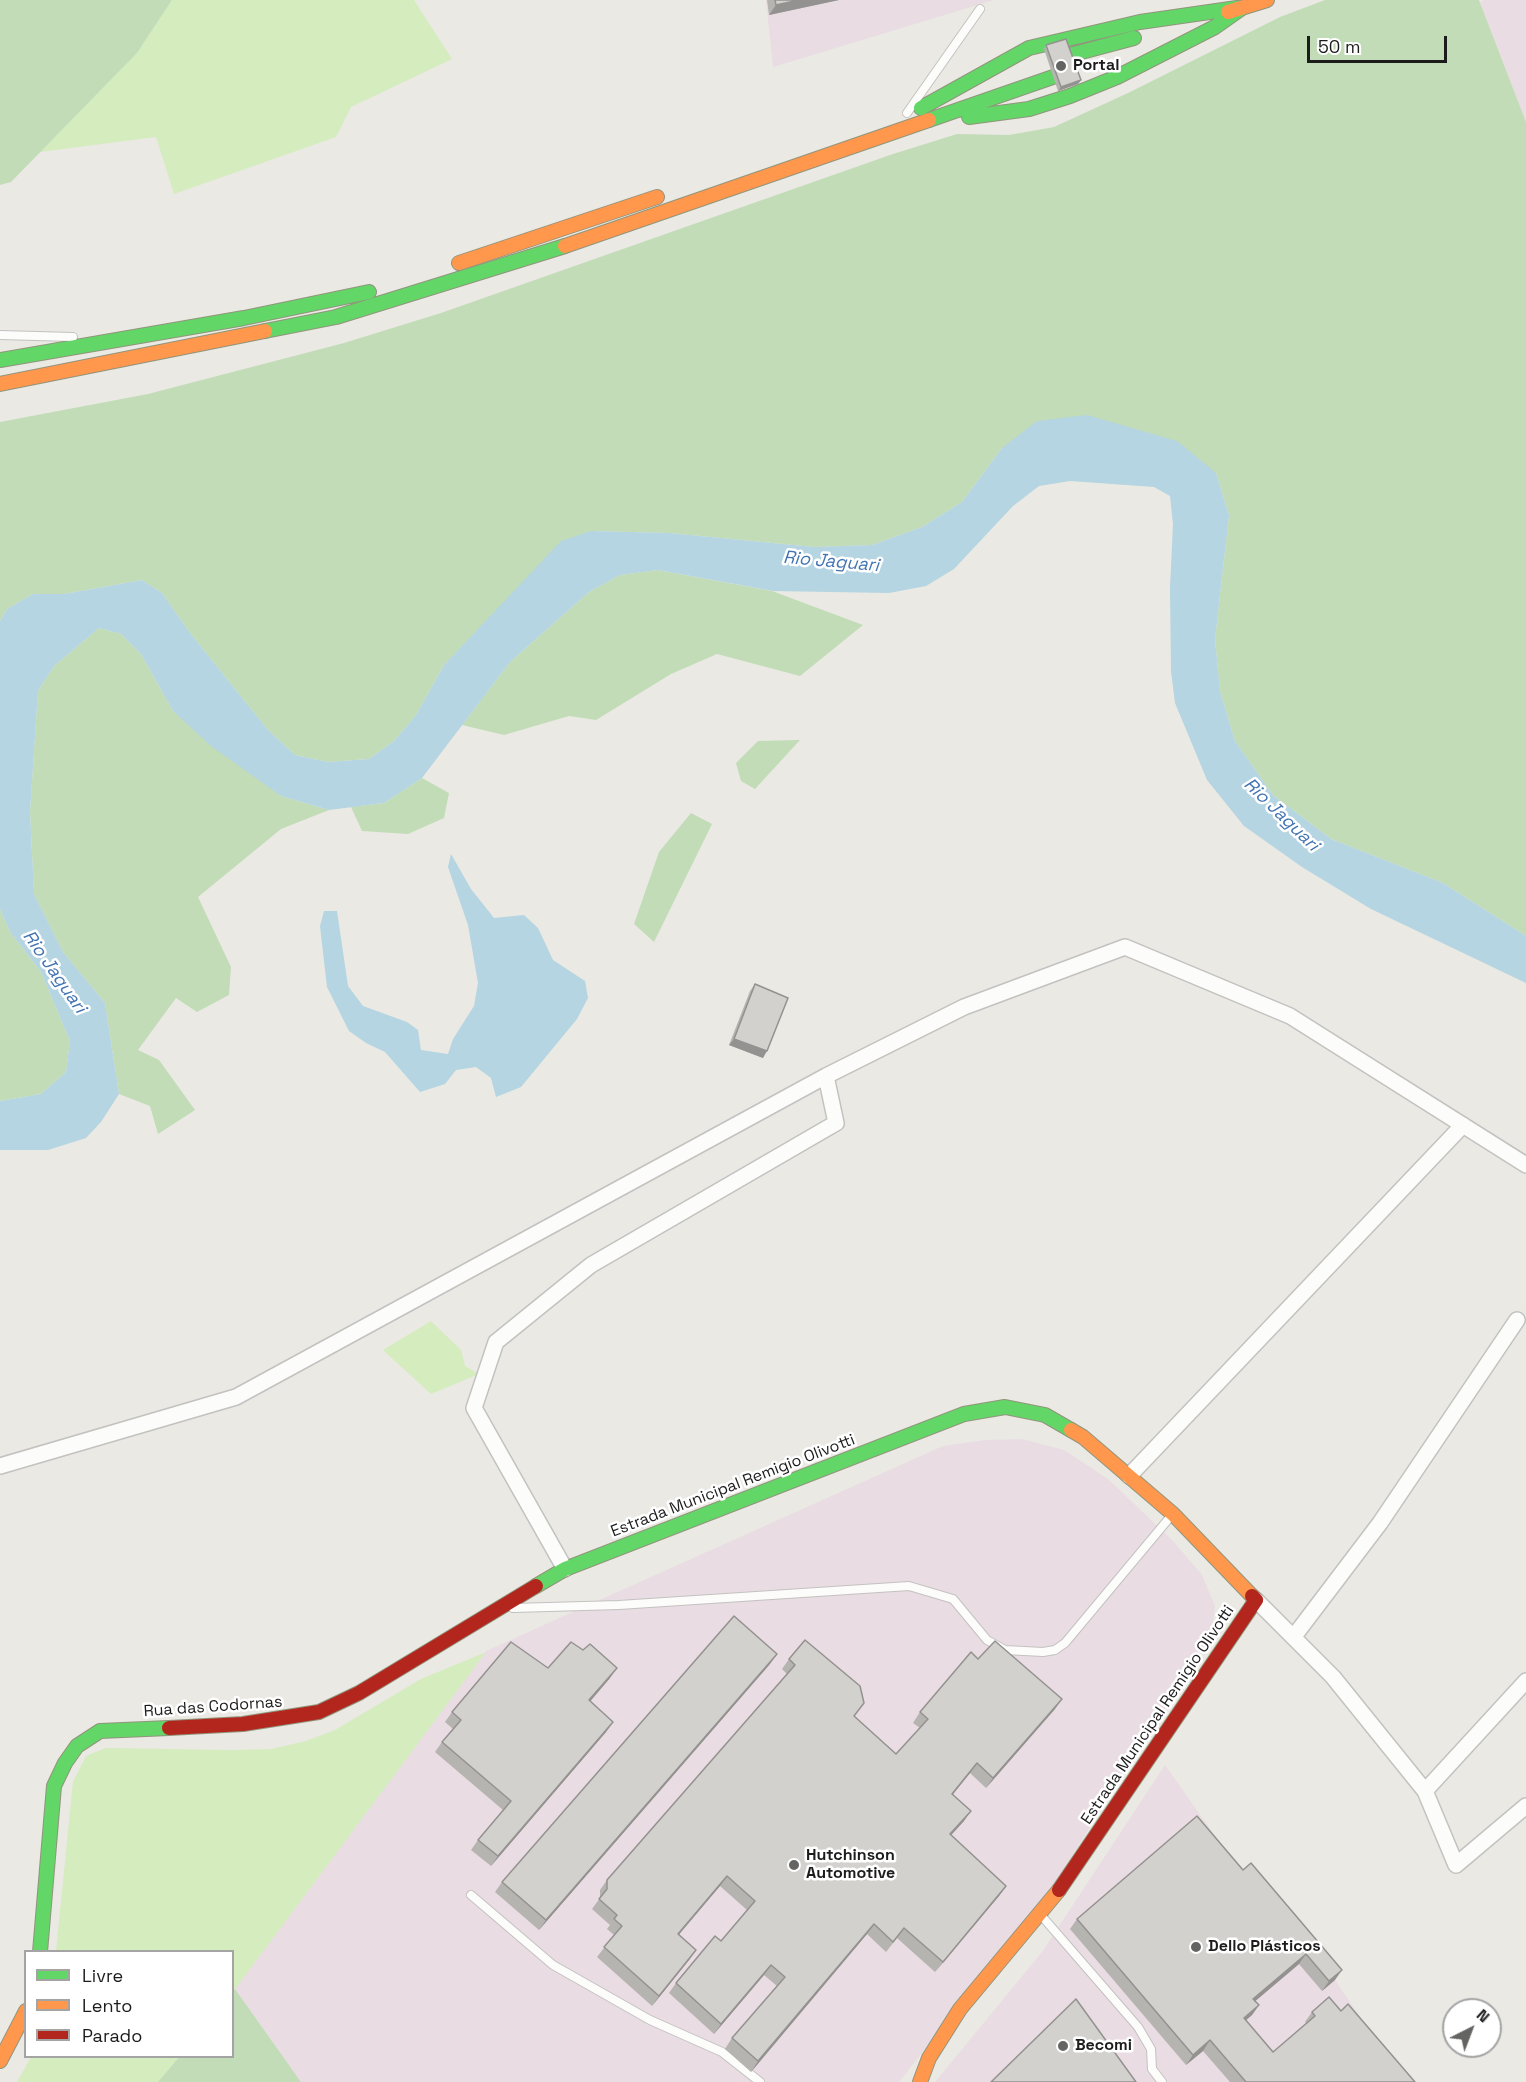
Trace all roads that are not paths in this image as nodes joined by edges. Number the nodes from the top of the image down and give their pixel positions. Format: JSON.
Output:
{"nodes":[{"id":1,"x":1267,"y":0,"type":"edge"},
{"id":2,"x":1242,"y":8,"type":"junction"},
{"id":3,"x":980,"y":9,"type":"dead end"},
{"id":4,"x":1070,"y":55,"type":"edge"},
{"id":5,"x":1074,"y":69,"type":"edge"},
{"id":6,"x":1053,"y":77,"type":"edge"},
{"id":7,"x":1005,"y":78,"type":"dead end"},
{"id":8,"x":921,"y":108,"type":"junction"},
{"id":9,"x":907,"y":113,"type":"junction"},
{"id":10,"x":874,"y":124,"type":"dead end"},
{"id":11,"x":919,"y":124,"type":"junction"},
{"id":12,"x":673,"y":191,"type":"dead end"},
{"id":13,"x":442,"y":269,"type":"dead end"},
{"id":14,"x":420,"y":276,"type":"dead end"},
{"id":15,"x":0,"y":335,"type":"edge"},
{"id":16,"x":117,"y":339,"type":"junction"},
{"id":17,"x":0,"y":360,"type":"edge"},
{"id":18,"x":0,"y":384,"type":"edge"},
{"id":19,"x":826,"y":1076,"type":"junction"},
{"id":20,"x":1463,"y":1125,"type":"junction"},
{"id":21,"x":1526,"y":1166,"type":"edge"},
{"id":22,"x":1517,"y":1320,"type":"dead end"},
{"id":23,"x":0,"y":1466,"type":"edge"},
{"id":24,"x":1129,"y":1476,"type":"junction"},
{"id":25,"x":1173,"y":1514,"type":"junction"},
{"id":26,"x":565,"y":1569,"type":"junction"},
{"id":27,"x":1256,"y":1600,"type":"junction"},
{"id":28,"x":502,"y":1608,"type":"junction"},
{"id":29,"x":1295,"y":1635,"type":"junction"},
{"id":30,"x":1526,"y":1681,"type":"edge"},
{"id":31,"x":1425,"y":1791,"type":"junction"},
{"id":32,"x":1526,"y":1806,"type":"edge"},
{"id":33,"x":471,"y":1895,"type":"dead end"},
{"id":34,"x":1040,"y":1913,"type":"junction"},
{"id":35,"x":40,"y":1950,"type":"edge"},
{"id":36,"x":24,"y":2015,"type":"edge"},
{"id":37,"x":0,"y":2061,"type":"edge"},
{"id":38,"x":759,"y":2082,"type":"edge"},
{"id":39,"x":920,"y":2082,"type":"edge"},
{"id":40,"x":1162,"y":2082,"type":"edge"}],
"edges":[{"from":1,"to":2,"type":"main road"},
{"from":2,"to":4,"type":"main road"},
{"from":2,"to":5,"type":"main road"},
{"from":2,"to":8,"type":"main road"},
{"from":2,"to":11,"type":"main road"},
{"from":3,"to":9,"type":"lane"},
{"from":6,"to":11,"type":"main road"},
{"from":7,"to":8,"type":"main road"},
{"from":8,"to":9,"type":"main road"},
{"from":9,"to":10,"type":"main road"},
{"from":11,"to":18,"type":"main road"},
{"from":12,"to":13,"type":"main road"},
{"from":14,"to":16,"type":"main road"},
{"from":15,"to":16,"type":"lane"},
{"from":16,"to":17,"type":"main road"},
{"from":19,"to":20,"type":"street"},
{"from":19,"to":23,"type":"street"},
{"from":19,"to":26,"type":"street"},
{"from":20,"to":21,"type":"street"},
{"from":20,"to":24,"type":"street"},
{"from":22,"to":29,"type":"street"},
{"from":24,"to":25,"type":"main road","name":"Estrada Municipal Remigio Olivotti"},
{"from":24,"to":26,"type":"main road","name":"Estrada Municipal Remigio Olivotti"},
{"from":25,"to":27,"type":"main road","name":"Estrada Municipal Remigio Olivotti"},
{"from":25,"to":28,"type":"lane"},
{"from":26,"to":28,"type":"main road","name":"Rua das Codornas"},
{"from":27,"to":29,"type":"street"},
{"from":27,"to":34,"type":"main road","name":"Estrada Municipal Remigio Olivotti"},
{"from":28,"to":35,"type":"main road","name":"Rua das Codornas"},
{"from":29,"to":31,"type":"street"},
{"from":30,"to":31,"type":"street"},
{"from":31,"to":32,"type":"street"},
{"from":33,"to":38,"type":"lane"},
{"from":34,"to":39,"type":"main road","name":"Estrada Municipal Remigio Olivotti"},
{"from":34,"to":40,"type":"lane"},
{"from":36,"to":37,"type":"main road"}]}
